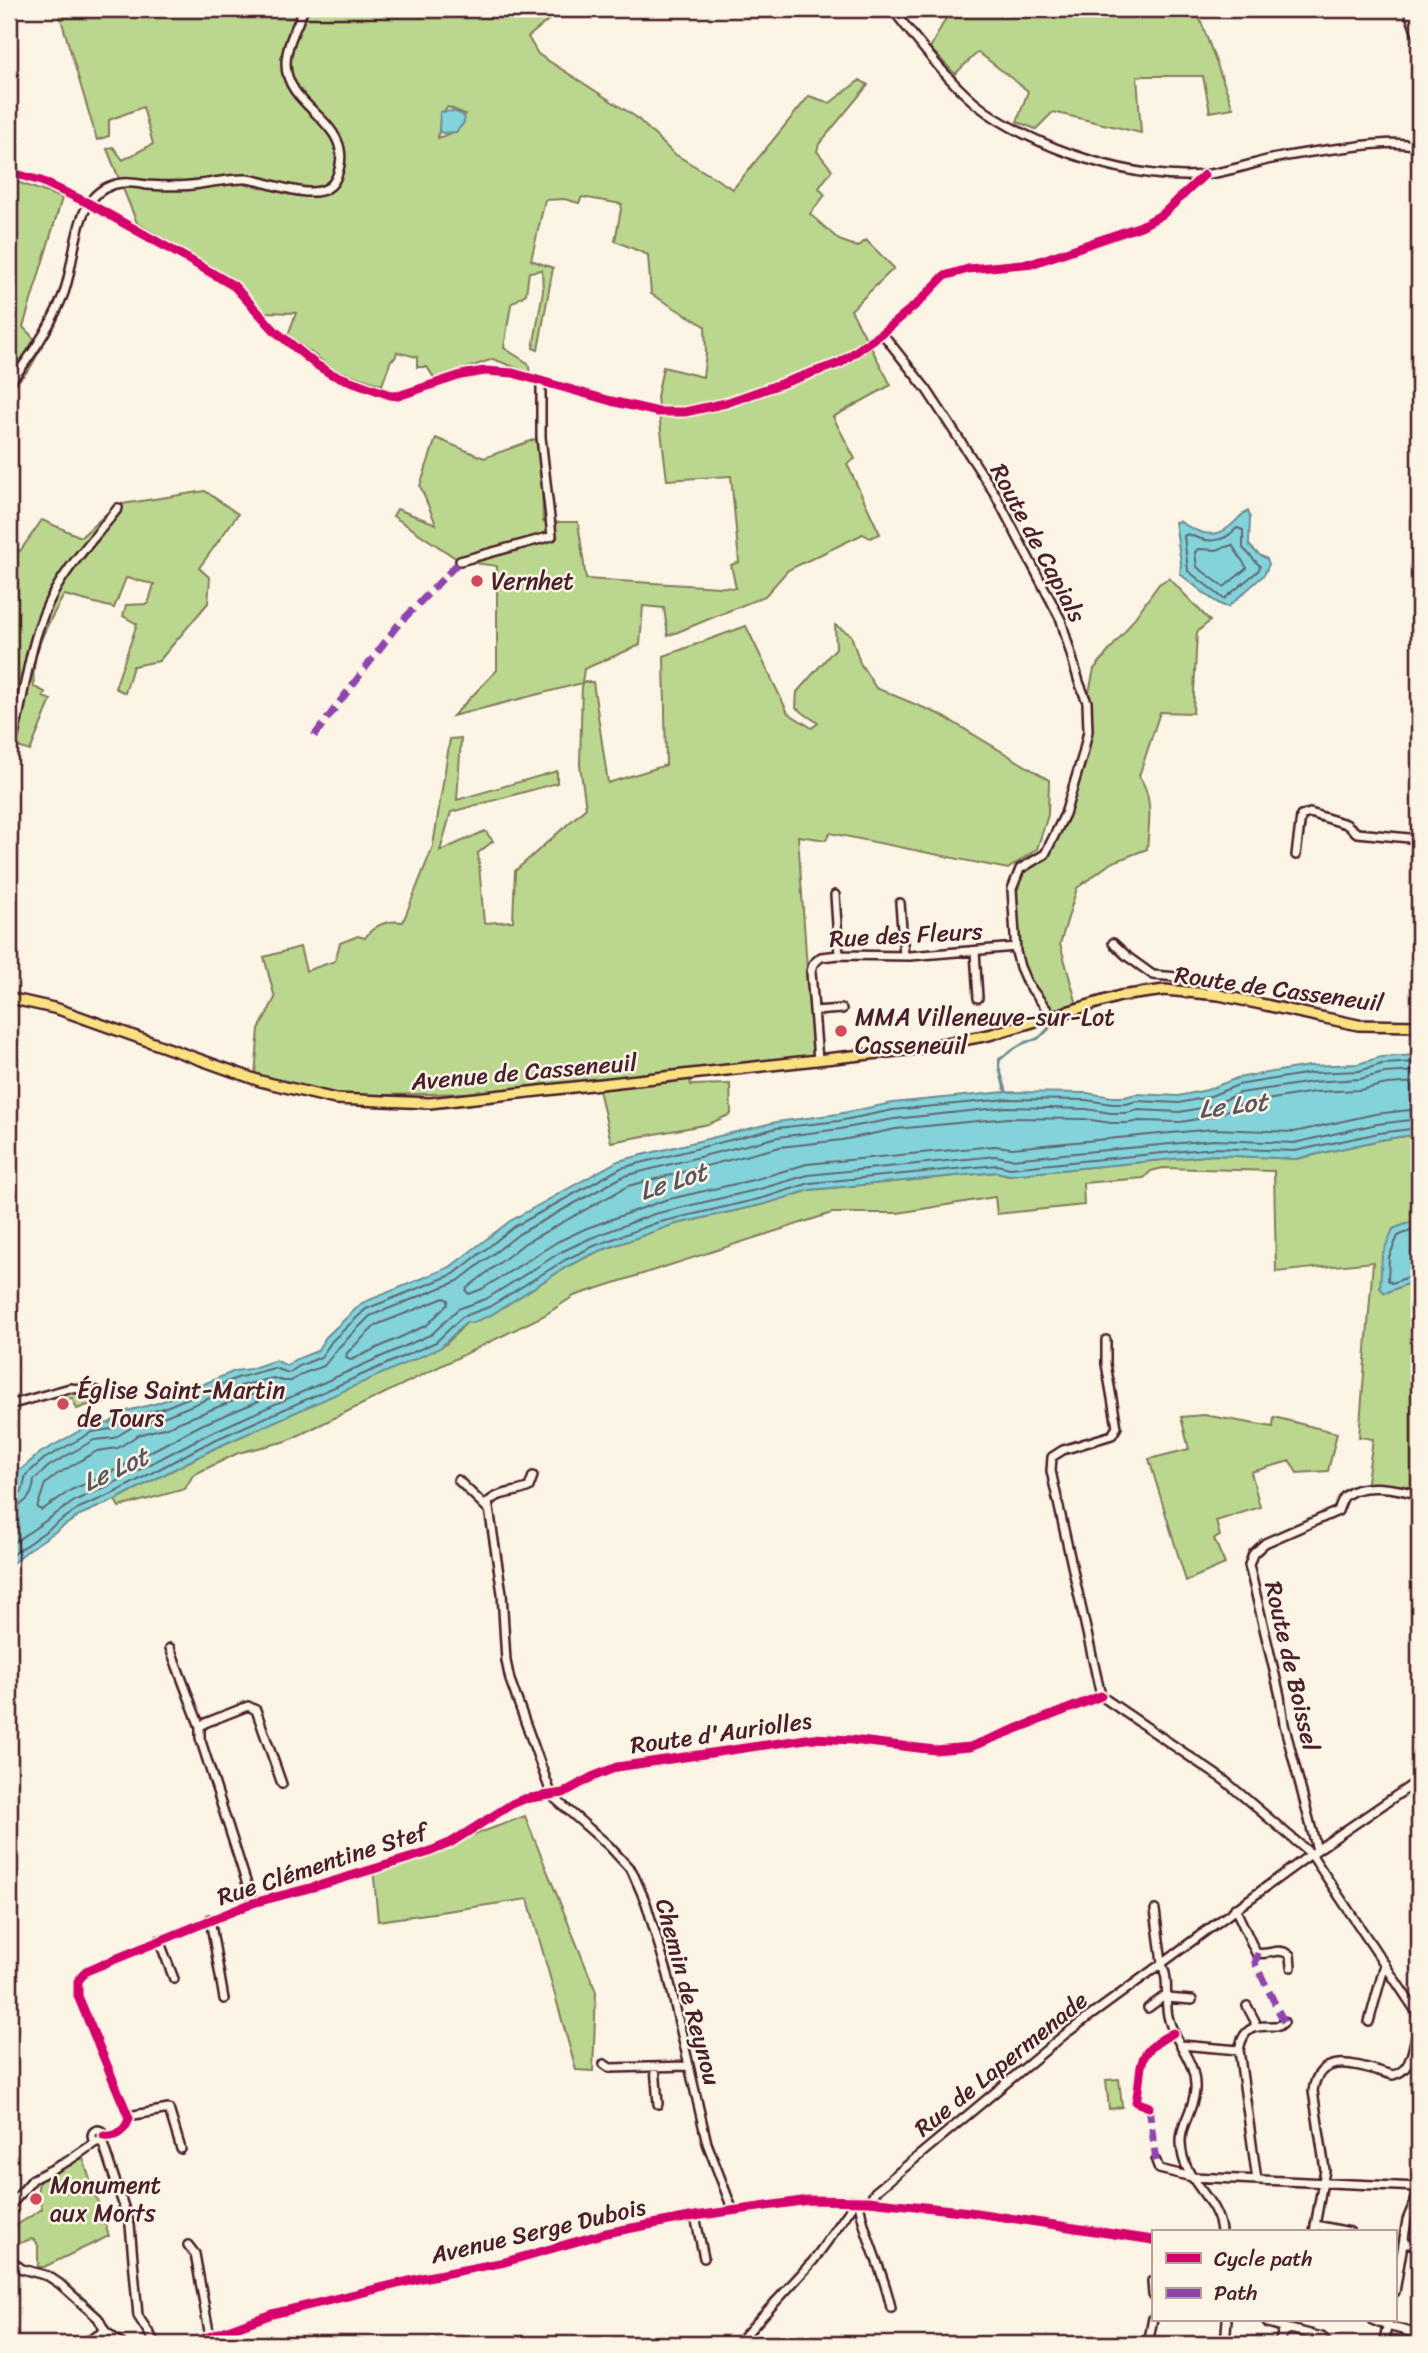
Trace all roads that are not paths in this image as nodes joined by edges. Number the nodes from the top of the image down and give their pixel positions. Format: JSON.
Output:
{"nodes":[{"id":1,"x":304,"y":9,"type":"edge"},
{"id":2,"x":892,"y":9,"type":"edge"},
{"id":3,"x":1408,"y":9,"type":"edge"},
{"id":4,"x":1419,"y":40,"type":"edge"},
{"id":5,"x":1419,"y":146,"type":"edge"},
{"id":6,"x":9,"y":172,"type":"edge"},
{"id":7,"x":1203,"y":174,"type":"junction"},
{"id":8,"x":88,"y":203,"type":"junction"},
{"id":9,"x":882,"y":332,"type":"junction"},
{"id":10,"x":541,"y":381,"type":"junction"},
{"id":11,"x":9,"y":383,"type":"edge"},
{"id":12,"x":118,"y":509,"type":"dead end"},
{"id":13,"x":460,"y":561,"type":"dead end"},
{"id":14,"x":9,"y":755,"type":"edge"},
{"id":15,"x":1419,"y":839,"type":"edge"},
{"id":16,"x":1296,"y":855,"type":"dead end"},
{"id":17,"x":835,"y":895,"type":"dead end"},
{"id":18,"x":900,"y":904,"type":"dead end"},
{"id":19,"x":1113,"y":943,"type":"dead end"},
{"id":20,"x":1016,"y":947,"type":"junction"},
{"id":21,"x":975,"y":951,"type":"junction"},
{"id":22,"x":839,"y":955,"type":"junction"},
{"id":23,"x":904,"y":956,"type":"junction"},
{"id":24,"x":1219,"y":995,"type":"junction"},
{"id":25,"x":9,"y":998,"type":"edge"},
{"id":26,"x":978,"y":998,"type":"dead end"},
{"id":27,"x":842,"y":1009,"type":"dead end"},
{"id":28,"x":814,"y":1012,"type":"junction"},
{"id":29,"x":1052,"y":1016,"type":"junction"},
{"id":30,"x":1419,"y":1026,"type":"edge"},
{"id":31,"x":818,"y":1060,"type":"junction"},
{"id":32,"x":1106,"y":1340,"type":"dead end"},
{"id":33,"x":99,"y":1391,"type":"dead end"},
{"id":34,"x":9,"y":1405,"type":"edge"},
{"id":35,"x":533,"y":1476,"type":"dead end"},
{"id":36,"x":458,"y":1480,"type":"dead end"},
{"id":37,"x":1419,"y":1495,"type":"edge"},
{"id":38,"x":488,"y":1508,"type":"junction"},
{"id":39,"x":170,"y":1648,"type":"dead end"},
{"id":40,"x":1101,"y":1696,"type":"junction"},
{"id":41,"x":200,"y":1727,"type":"junction"},
{"id":42,"x":1419,"y":1780,"type":"edge"},
{"id":43,"x":282,"y":1784,"type":"dead end"},
{"id":44,"x":552,"y":1796,"type":"junction"},
{"id":45,"x":1314,"y":1852,"type":"junction"},
{"id":46,"x":253,"y":1903,"type":"junction"},
{"id":47,"x":1235,"y":1908,"type":"junction"},
{"id":48,"x":1155,"y":1910,"type":"dead end"},
{"id":49,"x":210,"y":1919,"type":"junction"},
{"id":50,"x":159,"y":1940,"type":"junction"},
{"id":51,"x":1162,"y":1962,"type":"junction"},
{"id":52,"x":1385,"y":1964,"type":"junction"},
{"id":53,"x":1291,"y":1967,"type":"dead end"},
{"id":54,"x":174,"y":1979,"type":"dead end"},
{"id":55,"x":1166,"y":1997,"type":"junction"},
{"id":56,"x":224,"y":1999,"type":"dead end"},
{"id":57,"x":1192,"y":2000,"type":"dead end"},
{"id":58,"x":1247,"y":2006,"type":"dead end"},
{"id":59,"x":1148,"y":2008,"type":"dead end"},
{"id":60,"x":1419,"y":2016,"type":"edge"},
{"id":61,"x":1284,"y":2022,"type":"dead end"},
{"id":62,"x":1369,"y":2022,"type":"dead end"},
{"id":63,"x":1255,"y":2025,"type":"junction"},
{"id":64,"x":1173,"y":2033,"type":"junction"},
{"id":65,"x":1419,"y":2033,"type":"edge"},
{"id":66,"x":1181,"y":2045,"type":"junction"},
{"id":67,"x":1240,"y":2050,"type":"junction"},
{"id":68,"x":604,"y":2064,"type":"dead end"},
{"id":69,"x":688,"y":2066,"type":"junction"},
{"id":70,"x":655,"y":2067,"type":"junction"},
{"id":71,"x":658,"y":2104,"type":"dead end"},
{"id":72,"x":1149,"y":2107,"type":"dead end"},
{"id":73,"x":128,"y":2116,"type":"junction"},
{"id":74,"x":101,"y":2139,"type":"junction"},
{"id":75,"x":181,"y":2149,"type":"dead end"},
{"id":76,"x":1156,"y":2161,"type":"dead end"},
{"id":77,"x":1192,"y":2177,"type":"junction"},
{"id":78,"x":1257,"y":2180,"type":"junction"},
{"id":79,"x":1323,"y":2184,"type":"junction"},
{"id":80,"x":1419,"y":2189,"type":"edge"},
{"id":81,"x":855,"y":2200,"type":"junction"},
{"id":82,"x":869,"y":2201,"type":"junction"},
{"id":83,"x":9,"y":2207,"type":"edge"},
{"id":84,"x":733,"y":2211,"type":"junction"},
{"id":85,"x":695,"y":2216,"type":"junction"},
{"id":86,"x":1315,"y":2229,"type":"edge"},
{"id":87,"x":1221,"y":2230,"type":"edge"},
{"id":88,"x":1152,"y":2240,"type":"edge"},
{"id":89,"x":1403,"y":2244,"type":"junction"},
{"id":90,"x":1419,"y":2244,"type":"edge"},
{"id":91,"x":188,"y":2245,"type":"dead end"},
{"id":92,"x":9,"y":2259,"type":"edge"},
{"id":93,"x":704,"y":2259,"type":"dead end"},
{"id":94,"x":1396,"y":2286,"type":"edge"},
{"id":95,"x":891,"y":2308,"type":"dead end"},
{"id":96,"x":1152,"y":2322,"type":"edge"},
{"id":97,"x":1227,"y":2322,"type":"edge"},
{"id":98,"x":1267,"y":2322,"type":"edge"},
{"id":99,"x":1388,"y":2323,"type":"edge"},
{"id":100,"x":1290,"y":2329,"type":"junction"},
{"id":101,"x":105,"y":2331,"type":"junction"},
{"id":102,"x":1419,"y":2334,"type":"edge"},
{"id":103,"x":210,"y":2337,"type":"junction"},
{"id":104,"x":83,"y":2344,"type":"edge"},
{"id":105,"x":121,"y":2344,"type":"edge"},
{"id":106,"x":156,"y":2344,"type":"edge"},
{"id":107,"x":189,"y":2344,"type":"edge"},
{"id":108,"x":737,"y":2344,"type":"edge"},
{"id":109,"x":1148,"y":2344,"type":"edge"},
{"id":110,"x":1225,"y":2344,"type":"edge"},
{"id":111,"x":1279,"y":2344,"type":"edge"},
{"id":112,"x":1328,"y":2344,"type":"edge"},
{"id":113,"x":1383,"y":2344,"type":"edge"}],
"edges":[{"from":1,"to":8,"type":"street"},
{"from":2,"to":7,"type":"street"},
{"from":3,"to":4,"type":"street"},
{"from":5,"to":7,"type":"street"},
{"from":6,"to":8,"type":"street"},
{"from":7,"to":9,"type":"street"},
{"from":8,"to":10,"type":"street"},
{"from":8,"to":11,"type":"street"},
{"from":9,"to":10,"type":"street"},
{"from":9,"to":20,"type":"street","name":"Route de Capials"},
{"from":10,"to":13,"type":"street"},
{"from":12,"to":14,"type":"street"},
{"from":15,"to":16,"type":"street"},
{"from":17,"to":22,"type":"street"},
{"from":18,"to":23,"type":"street"},
{"from":19,"to":24,"type":"street"},
{"from":20,"to":21,"type":"street","name":"Rue des Fleurs"},
{"from":20,"to":29,"type":"street","name":"Route de Capials"},
{"from":21,"to":23,"type":"street","name":"Rue des Fleurs"},
{"from":21,"to":26,"type":"street"},
{"from":22,"to":23,"type":"street","name":"Rue des Fleurs"},
{"from":22,"to":28,"type":"street","name":"Rue des Fleurs"},
{"from":24,"to":29,"type":"main road","name":"Route de Casseneuil"},
{"from":24,"to":30,"type":"main road","name":"Route de Casseneuil"},
{"from":25,"to":31,"type":"main road","name":"Avenue de Casseneuil"},
{"from":27,"to":28,"type":"street"},
{"from":28,"to":31,"type":"street","name":"Rue des Fleurs"},
{"from":29,"to":31,"type":"main road","name":"Avenue de Casseneuil"},
{"from":32,"to":40,"type":"street"},
{"from":33,"to":34,"type":"street"},
{"from":35,"to":38,"type":"street"},
{"from":36,"to":38,"type":"street"},
{"from":37,"to":45,"type":"street","name":"Route de Boissel"},
{"from":38,"to":44,"type":"street","name":"Chemin de Reynou"},
{"from":39,"to":41,"type":"street"},
{"from":40,"to":44,"type":"street","name":"Route d'Auriolles"},
{"from":40,"to":45,"type":"street"},
{"from":41,"to":43,"type":"street"},
{"from":41,"to":46,"type":"street"},
{"from":42,"to":45,"type":"street","name":"Rue de Lapermenade"},
{"from":44,"to":46,"type":"street","name":"Rue Clémentine Stef"},
{"from":44,"to":69,"type":"street","name":"Chemin de Reynou"},
{"from":45,"to":47,"type":"street","name":"Rue de Lapermenade"},
{"from":45,"to":52,"type":"street"},
{"from":46,"to":49,"type":"street","name":"Rue Clémentine Stef"},
{"from":47,"to":51,"type":"street","name":"Rue de Lapermenade"},
{"from":47,"to":53,"type":"street"},
{"from":48,"to":51,"type":"street"},
{"from":49,"to":50,"type":"street","name":"Rue Clémentine Stef"},
{"from":49,"to":56,"type":"street"},
{"from":50,"to":54,"type":"street"},
{"from":50,"to":73,"type":"street","name":"Rue Clémentine Stef"},
{"from":51,"to":55,"type":"street"},
{"from":51,"to":82,"type":"street","name":"Rue de Lapermenade"},
{"from":52,"to":60,"type":"street"},
{"from":52,"to":62,"type":"street"},
{"from":55,"to":57,"type":"street"},
{"from":55,"to":59,"type":"street"},
{"from":55,"to":64,"type":"street"},
{"from":58,"to":63,"type":"street"},
{"from":61,"to":63,"type":"street"},
{"from":63,"to":67,"type":"street"},
{"from":64,"to":66,"type":"street"},
{"from":64,"to":72,"type":"street"},
{"from":65,"to":79,"type":"street"},
{"from":66,"to":67,"type":"street"},
{"from":66,"to":77,"type":"street"},
{"from":67,"to":78,"type":"street"},
{"from":68,"to":70,"type":"street"},
{"from":69,"to":70,"type":"street"},
{"from":69,"to":84,"type":"street","name":"Chemin de Reynou"},
{"from":70,"to":71,"type":"street"},
{"from":73,"to":74,"type":"street"},
{"from":73,"to":75,"type":"street"},
{"from":74,"to":83,"type":"street"},
{"from":74,"to":106,"type":"street"},
{"from":76,"to":77,"type":"street"},
{"from":77,"to":78,"type":"street"},
{"from":77,"to":87,"type":"street"},
{"from":78,"to":79,"type":"street"},
{"from":79,"to":80,"type":"street"},
{"from":79,"to":86,"type":"street"},
{"from":80,"to":89,"type":"street"},
{"from":81,"to":82,"type":"street","name":"Avenue Serge Dubois"},
{"from":81,"to":84,"type":"street","name":"Avenue Serge Dubois"},
{"from":81,"to":95,"type":"street"},
{"from":81,"to":108,"type":"street"},
{"from":82,"to":88,"type":"street","name":"Avenue Serge Dubois"},
{"from":84,"to":85,"type":"street","name":"Avenue Serge Dubois"},
{"from":85,"to":93,"type":"street"},
{"from":85,"to":103,"type":"street","name":"Avenue Serge Dubois"},
{"from":89,"to":90,"type":"street"},
{"from":89,"to":94,"type":"street"},
{"from":91,"to":103,"type":"street"},
{"from":92,"to":101,"type":"street"},
{"from":96,"to":109,"type":"street"},
{"from":97,"to":110,"type":"street"},
{"from":98,"to":100,"type":"street"},
{"from":99,"to":102,"type":"street"},
{"from":99,"to":113,"type":"street"},
{"from":100,"to":111,"type":"street"},
{"from":100,"to":112,"type":"street"},
{"from":101,"to":104,"type":"street"},
{"from":101,"to":105,"type":"street"},
{"from":103,"to":107,"type":"street","name":"Avenue Serge Dubois"}]}
